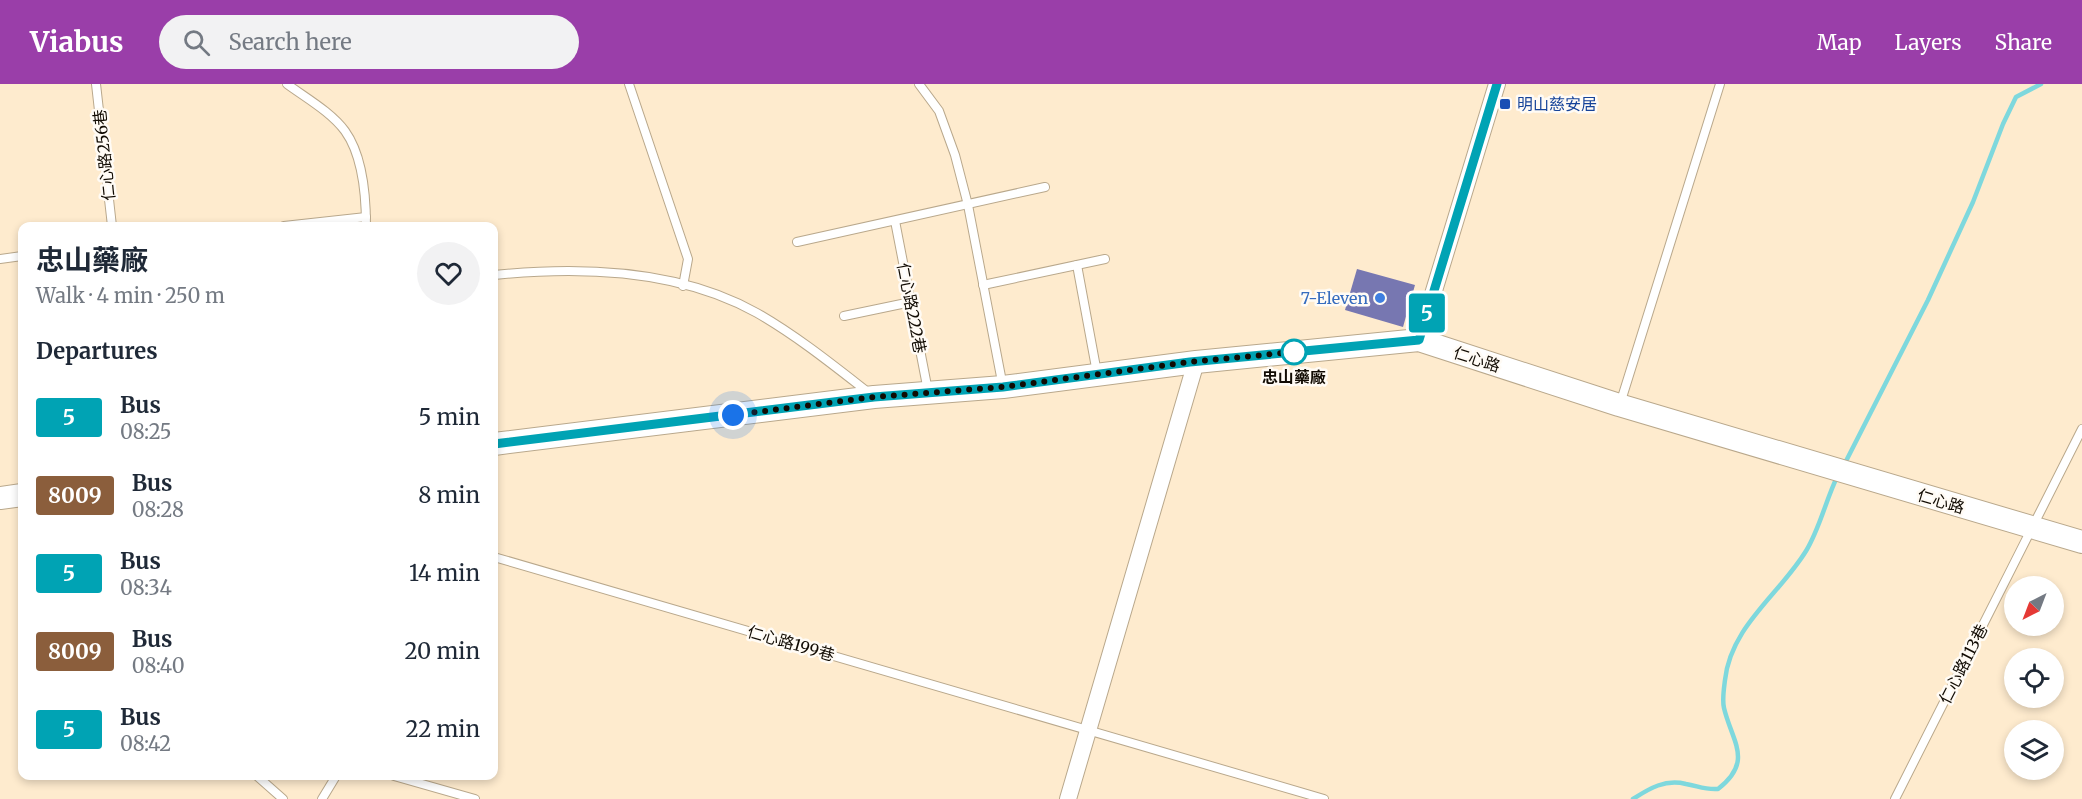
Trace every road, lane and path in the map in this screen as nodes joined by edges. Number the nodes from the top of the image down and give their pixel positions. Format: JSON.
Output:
{"nodes":[{"id":1,"x":96,"y":84,"type":"edge"},
{"id":2,"x":287,"y":84,"type":"edge"},
{"id":3,"x":629,"y":84,"type":"edge"},
{"id":4,"x":919,"y":84,"type":"edge"},
{"id":5,"x":1497,"y":84,"type":"edge"},
{"id":6,"x":1720,"y":84,"type":"edge"},
{"id":7,"x":1046,"y":187,"type":"dead end"},
{"id":8,"x":968,"y":205,"type":"junction"},
{"id":9,"x":895,"y":221,"type":"junction"},
{"id":10,"x":112,"y":222,"type":"edge"},
{"id":11,"x":366,"y":222,"type":"edge"},
{"id":12,"x":797,"y":242,"type":"dead end"},
{"id":13,"x":18,"y":257,"type":"edge"},
{"id":14,"x":0,"y":259,"type":"edge"},
{"id":15,"x":1105,"y":259,"type":"dead end"},
{"id":16,"x":1077,"y":265,"type":"junction"},
{"id":17,"x":498,"y":275,"type":"edge"},
{"id":18,"x":983,"y":285,"type":"junction"},
{"id":19,"x":683,"y":286,"type":"junction"},
{"id":20,"x":911,"y":302,"type":"junction"},
{"id":21,"x":844,"y":316,"type":"dead end"},
{"id":22,"x":1419,"y":340,"type":"junction"},
{"id":23,"x":1197,"y":362,"type":"junction"},
{"id":24,"x":1097,"y":375,"type":"junction"},
{"id":25,"x":1003,"y":387,"type":"junction"},
{"id":26,"x":929,"y":394,"type":"junction"},
{"id":27,"x":874,"y":397,"type":"junction"},
{"id":28,"x":1619,"y":405,"type":"junction"},
{"id":29,"x":2082,"y":429,"type":"edge"},
{"id":30,"x":498,"y":444,"type":"edge"},
{"id":31,"x":18,"y":496,"type":"edge"},
{"id":32,"x":0,"y":498,"type":"edge"},
{"id":33,"x":2032,"y":528,"type":"junction"},
{"id":34,"x":2082,"y":542,"type":"edge"},
{"id":35,"x":498,"y":558,"type":"edge"},
{"id":36,"x":1089,"y":729,"type":"junction"},
{"id":37,"x":262,"y":780,"type":"edge"},
{"id":38,"x":334,"y":780,"type":"edge"},
{"id":39,"x":408,"y":780,"type":"edge"},
{"id":40,"x":283,"y":799,"type":"edge"},
{"id":41,"x":322,"y":799,"type":"edge"},
{"id":42,"x":475,"y":799,"type":"edge"},
{"id":43,"x":1068,"y":799,"type":"edge"},
{"id":44,"x":1324,"y":799,"type":"edge"},
{"id":45,"x":1895,"y":799,"type":"edge"}],
"edges":[{"from":1,"to":10,"type":"lane","name":"仁心路256巷"},
{"from":2,"to":11,"type":"lane"},
{"from":3,"to":19,"type":"lane"},
{"from":4,"to":8,"type":"lane"},
{"from":5,"to":22,"type":"street"},
{"from":6,"to":28,"type":"lane"},
{"from":7,"to":8,"type":"lane"},
{"from":8,"to":9,"type":"lane"},
{"from":8,"to":18,"type":"lane"},
{"from":9,"to":12,"type":"lane"},
{"from":9,"to":20,"type":"lane","name":"仁心路222巷"},
{"from":13,"to":14,"type":"lane"},
{"from":15,"to":16,"type":"lane"},
{"from":16,"to":18,"type":"lane"},
{"from":16,"to":24,"type":"lane"},
{"from":17,"to":19,"type":"lane"},
{"from":18,"to":25,"type":"lane"},
{"from":19,"to":27,"type":"lane"},
{"from":20,"to":21,"type":"lane"},
{"from":20,"to":26,"type":"lane","name":"仁心路222巷"},
{"from":22,"to":23,"type":"street","name":"仁心路"},
{"from":22,"to":28,"type":"street","name":"仁心路"},
{"from":23,"to":24,"type":"street","name":"仁心路"},
{"from":23,"to":36,"type":"street"},
{"from":24,"to":25,"type":"street","name":"仁心路"},
{"from":25,"to":26,"type":"street","name":"仁心路"},
{"from":26,"to":27,"type":"street","name":"仁心路"},
{"from":27,"to":30,"type":"street","name":"仁心路"},
{"from":28,"to":33,"type":"street","name":"仁心路"},
{"from":29,"to":33,"type":"lane","name":"仁心路113巷"},
{"from":31,"to":32,"type":"street"},
{"from":33,"to":34,"type":"street","name":"仁心路"},
{"from":33,"to":45,"type":"lane","name":"仁心路113巷"},
{"from":35,"to":36,"type":"lane","name":"仁心路199巷"},
{"from":36,"to":43,"type":"street"},
{"from":36,"to":44,"type":"lane","name":"仁心路199巷"},
{"from":37,"to":40,"type":"lane"},
{"from":38,"to":41,"type":"lane"},
{"from":39,"to":42,"type":"lane"}]}
